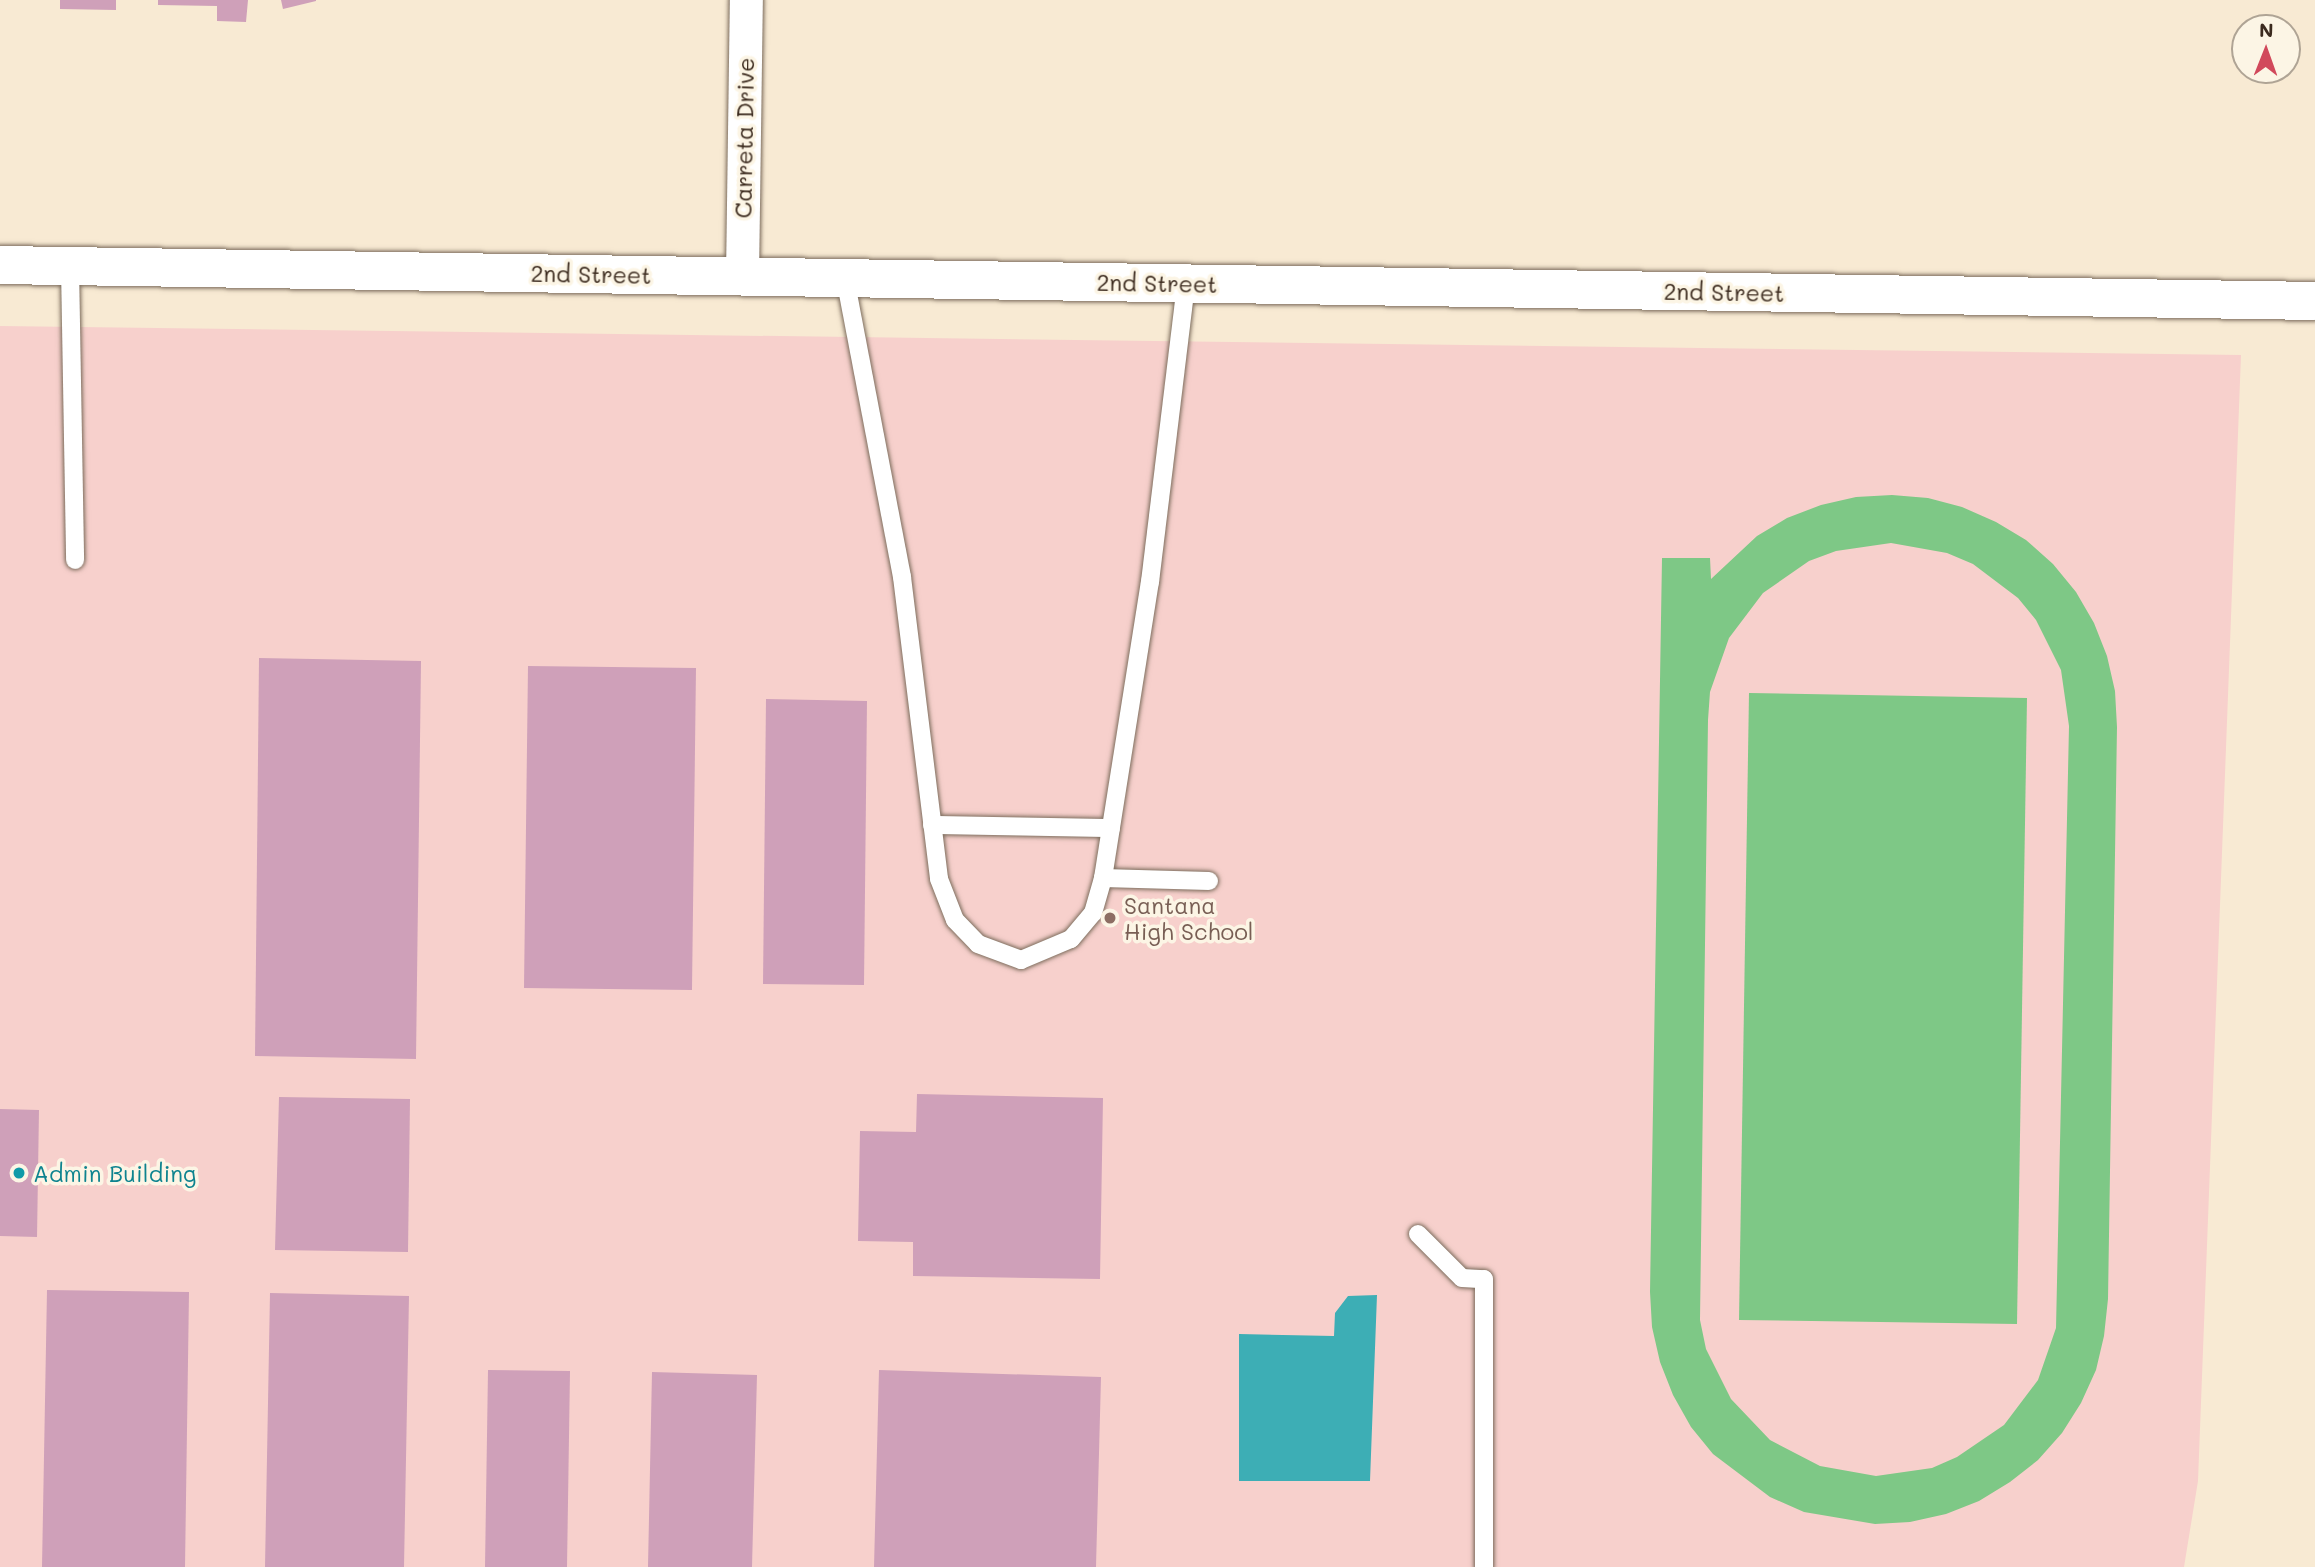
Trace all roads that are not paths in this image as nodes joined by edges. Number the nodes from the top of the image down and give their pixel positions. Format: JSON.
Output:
{"nodes":[{"id":1,"x":747,"y":0,"type":"edge"},
{"id":2,"x":0,"y":265,"type":"edge"},
{"id":3,"x":71,"y":267,"type":"junction"},
{"id":4,"x":742,"y":276,"type":"junction"},
{"id":5,"x":845,"y":278,"type":"junction"},
{"id":6,"x":1186,"y":284,"type":"junction"},
{"id":7,"x":2315,"y":301,"type":"edge"},
{"id":8,"x":75,"y":560,"type":"dead end"},
{"id":9,"x":932,"y":824,"type":"junction"},
{"id":10,"x":1111,"y":828,"type":"junction"},
{"id":11,"x":1103,"y":878,"type":"junction"},
{"id":12,"x":1209,"y":881,"type":"dead end"},
{"id":13,"x":1418,"y":1234,"type":"dead end"},
{"id":14,"x":1484,"y":1567,"type":"edge"}],
"edges":[{"from":1,"to":4,"type":"street","name":"Carreta Drive"},
{"from":2,"to":3,"type":"street","name":"2nd Street"},
{"from":3,"to":4,"type":"street","name":"2nd Street"},
{"from":3,"to":8,"type":"lane"},
{"from":4,"to":5,"type":"street","name":"2nd Street"},
{"from":5,"to":6,"type":"street","name":"2nd Street"},
{"from":5,"to":9,"type":"lane"},
{"from":6,"to":7,"type":"street","name":"2nd Street"},
{"from":6,"to":10,"type":"lane"},
{"from":9,"to":10,"type":"lane"},
{"from":9,"to":11,"type":"lane"},
{"from":10,"to":11,"type":"lane"},
{"from":11,"to":12,"type":"lane"},
{"from":13,"to":14,"type":"lane"}]}
